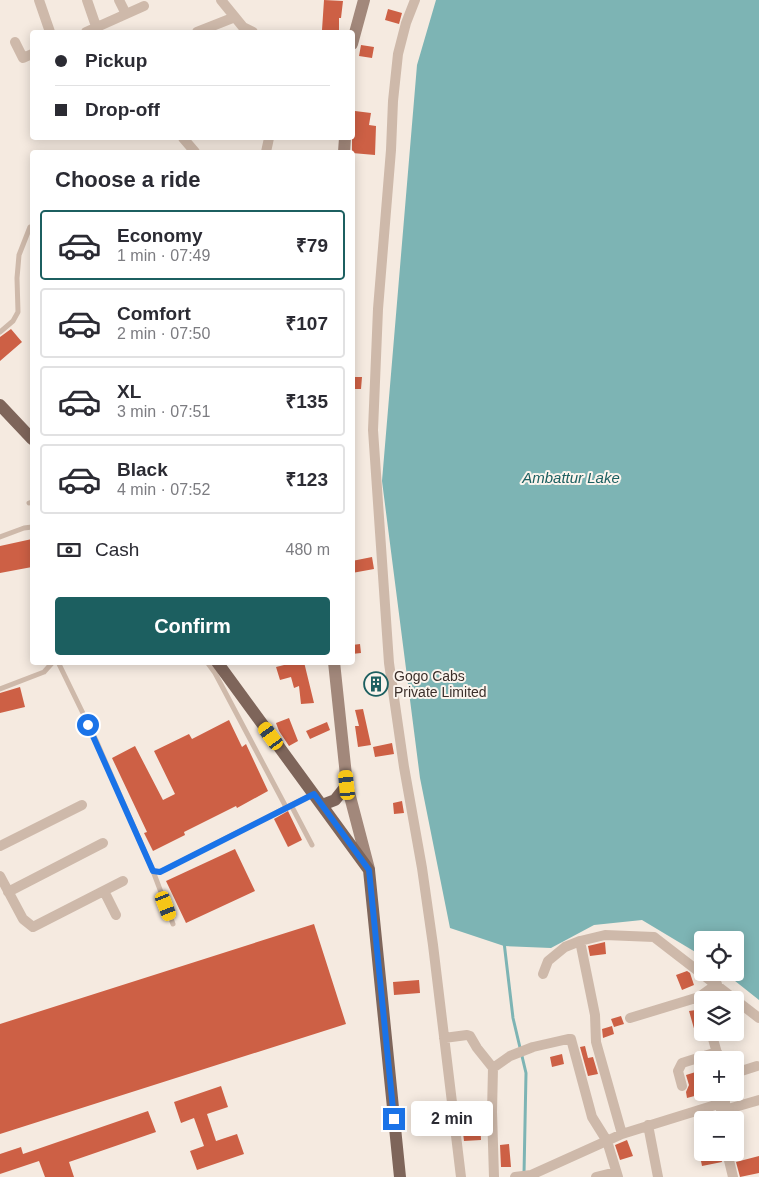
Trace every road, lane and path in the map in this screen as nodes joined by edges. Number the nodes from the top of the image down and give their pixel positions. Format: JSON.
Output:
{"nodes":[{"id":1,"x":39,"y":0,"type":"edge"},
{"id":2,"x":119,"y":0,"type":"edge"},
{"id":3,"x":221,"y":0,"type":"edge"},
{"id":4,"x":364,"y":0,"type":"edge"},
{"id":5,"x":415,"y":0,"type":"edge"},
{"id":6,"x":90,"y":1,"type":"edge"},
{"id":7,"x":144,"y":6,"type":"dead end"},
{"id":8,"x":126,"y":14,"type":"junction"},
{"id":9,"x":235,"y":17,"type":"junction"},
{"id":10,"x":49,"y":30,"type":"edge"},
{"id":11,"x":97,"y":30,"type":"edge"},
{"id":12,"x":202,"y":30,"type":"edge"},
{"id":13,"x":249,"y":30,"type":"edge"},
{"id":14,"x":355,"y":33,"type":"edge"},
{"id":15,"x":15,"y":42,"type":"dead end"},
{"id":16,"x":30,"y":55,"type":"edge"},
{"id":17,"x":185,"y":140,"type":"edge"},
{"id":18,"x":193,"y":150,"type":"edge"},
{"id":19,"x":30,"y":227,"type":"dead end"},
{"id":20,"x":0,"y":332,"type":"edge"},
{"id":21,"x":0,"y":405,"type":"edge"},
{"id":22,"x":30,"y":437,"type":"edge"},
{"id":23,"x":30,"y":527,"type":"edge"},
{"id":24,"x":0,"y":537,"type":"edge"},
{"id":25,"x":50,"y":665,"type":"edge"},
{"id":26,"x":59,"y":665,"type":"edge"},
{"id":27,"x":209,"y":665,"type":"edge"},
{"id":28,"x":219,"y":665,"type":"edge"},
{"id":29,"x":334,"y":665,"type":"edge"},
{"id":30,"x":0,"y":689,"type":"edge"},
{"id":31,"x":347,"y":785,"type":"junction"},
{"id":32,"x":314,"y":794,"type":"junction"},
{"id":33,"x":322,"y":805,"type":"junction"},
{"id":34,"x":82,"y":806,"type":"dead end"},
{"id":35,"x":288,"y":806,"type":"junction"},
{"id":36,"x":103,"y":843,"type":"dead end"},
{"id":37,"x":312,"y":845,"type":"dead end"},
{"id":38,"x":0,"y":846,"type":"edge"},
{"id":39,"x":369,"y":870,"type":"junction"},
{"id":40,"x":153,"y":871,"type":"junction"},
{"id":41,"x":0,"y":876,"type":"edge"},
{"id":42,"x":123,"y":881,"type":"dead end"},
{"id":43,"x":104,"y":891,"type":"junction"},
{"id":44,"x":8,"y":892,"type":"junction"},
{"id":45,"x":116,"y":915,"type":"dead end"},
{"id":46,"x":173,"y":924,"type":"dead end"},
{"id":47,"x":580,"y":941,"type":"junction"},
{"id":48,"x":543,"y":974,"type":"dead end"},
{"id":49,"x":717,"y":984,"type":"junction"},
{"id":50,"x":711,"y":991,"type":"edge"},
{"id":51,"x":694,"y":1004,"type":"edge"},
{"id":52,"x":630,"y":1018,"type":"dead end"},
{"id":53,"x":759,"y":1018,"type":"edge"},
{"id":54,"x":444,"y":1038,"type":"junction"},
{"id":55,"x":694,"y":1061,"type":"edge"},
{"id":56,"x":757,"y":1066,"type":"dead end"},
{"id":57,"x":493,"y":1068,"type":"junction"},
{"id":58,"x":744,"y":1071,"type":"edge"},
{"id":59,"x":682,"y":1086,"type":"dead end"},
{"id":60,"x":759,"y":1100,"type":"edge"},
{"id":61,"x":723,"y":1106,"type":"edge"},
{"id":62,"x":648,"y":1125,"type":"junction"},
{"id":63,"x":622,"y":1134,"type":"junction"},
{"id":64,"x":606,"y":1141,"type":"junction"},
{"id":65,"x":729,"y":1161,"type":"edge"},
{"id":66,"x":617,"y":1175,"type":"edge"},
{"id":67,"x":400,"y":1177,"type":"edge"},
{"id":68,"x":461,"y":1177,"type":"edge"},
{"id":69,"x":494,"y":1177,"type":"edge"},
{"id":70,"x":515,"y":1177,"type":"edge"},
{"id":71,"x":596,"y":1177,"type":"edge"},
{"id":72,"x":658,"y":1177,"type":"edge"},
{"id":73,"x":733,"y":1177,"type":"edge"}],
"edges":[{"from":1,"to":10,"type":"street"},
{"from":2,"to":8,"type":"street"},
{"from":3,"to":9,"type":"street"},
{"from":4,"to":14,"type":"main road"},
{"from":5,"to":54,"type":"street"},
{"from":6,"to":11,"type":"street"},
{"from":7,"to":8,"type":"street"},
{"from":8,"to":11,"type":"street"},
{"from":9,"to":12,"type":"street"},
{"from":9,"to":13,"type":"street"},
{"from":15,"to":16,"type":"street"},
{"from":17,"to":18,"type":"street"},
{"from":19,"to":20,"type":"lane"},
{"from":21,"to":22,"type":"main road"},
{"from":23,"to":24,"type":"lane"},
{"from":25,"to":30,"type":"lane"},
{"from":26,"to":40,"type":"lane"},
{"from":27,"to":35,"type":"lane"},
{"from":28,"to":32,"type":"main road"},
{"from":29,"to":31,"type":"main road"},
{"from":31,"to":33,"type":"main road"},
{"from":31,"to":39,"type":"main road"},
{"from":32,"to":33,"type":"main road"},
{"from":32,"to":35,"type":"lane"},
{"from":33,"to":39,"type":"main road"},
{"from":34,"to":38,"type":"street"},
{"from":35,"to":37,"type":"lane"},
{"from":35,"to":40,"type":"lane"},
{"from":36,"to":44,"type":"street"},
{"from":39,"to":67,"type":"main road"},
{"from":40,"to":46,"type":"lane"},
{"from":41,"to":44,"type":"street"},
{"from":42,"to":43,"type":"street"},
{"from":43,"to":44,"type":"street"},
{"from":43,"to":45,"type":"street"},
{"from":47,"to":48,"type":"street"},
{"from":47,"to":49,"type":"street"},
{"from":47,"to":63,"type":"street"},
{"from":49,"to":50,"type":"street"},
{"from":49,"to":53,"type":"street"},
{"from":51,"to":52,"type":"street"},
{"from":54,"to":57,"type":"street"},
{"from":54,"to":68,"type":"street"},
{"from":55,"to":59,"type":"street"},
{"from":56,"to":58,"type":"street"},
{"from":57,"to":64,"type":"street"},
{"from":57,"to":69,"type":"street"},
{"from":60,"to":61,"type":"street"},
{"from":61,"to":62,"type":"street"},
{"from":62,"to":63,"type":"street"},
{"from":62,"to":72,"type":"street"},
{"from":63,"to":64,"type":"street"},
{"from":64,"to":66,"type":"street"},
{"from":64,"to":70,"type":"street"},
{"from":65,"to":73,"type":"street"},
{"from":66,"to":71,"type":"street"}]}
